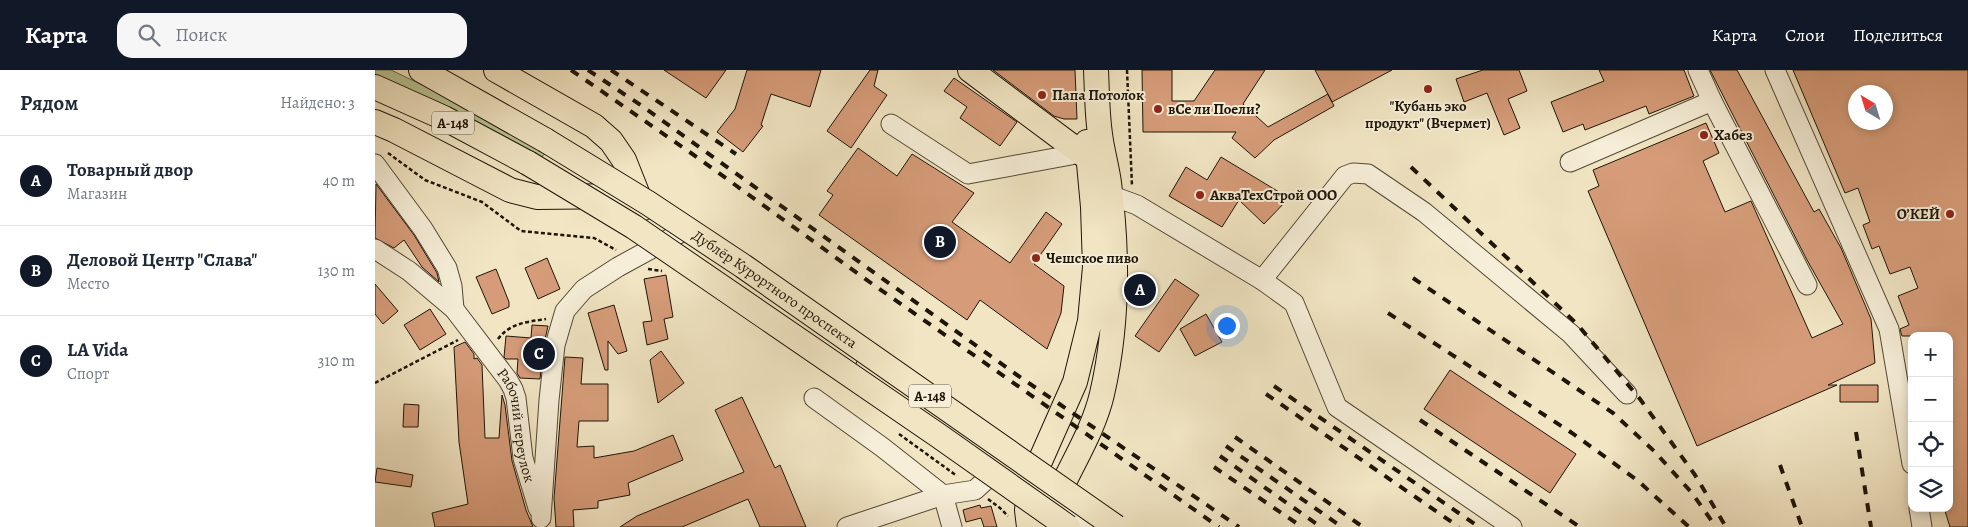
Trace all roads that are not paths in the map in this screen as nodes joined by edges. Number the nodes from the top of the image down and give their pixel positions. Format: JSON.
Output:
{"nodes":[{"id":1,"x":421,"y":70,"type":"edge"},
{"id":2,"x":496,"y":70,"type":"edge"},
{"id":3,"x":970,"y":70,"type":"edge"},
{"id":4,"x":1096,"y":70,"type":"edge"},
{"id":5,"x":1698,"y":70,"type":"edge"},
{"id":6,"x":1775,"y":70,"type":"edge"},
{"id":7,"x":375,"y":87,"type":"edge"},
{"id":8,"x":1712,"y":101,"type":"junction"},
{"id":9,"x":375,"y":122,"type":"edge"},
{"id":10,"x":891,"y":124,"type":"dead end"},
{"id":11,"x":1083,"y":155,"type":"junction"},
{"id":12,"x":379,"y":159,"type":"edge"},
{"id":13,"x":1570,"y":162,"type":"dead end"},
{"id":14,"x":1117,"y":190,"type":"junction"},
{"id":15,"x":634,"y":202,"type":"junction"},
{"id":16,"x":680,"y":233,"type":"junction"},
{"id":17,"x":375,"y":248,"type":"edge"},
{"id":18,"x":1262,"y":280,"type":"junction"},
{"id":19,"x":1807,"y":285,"type":"dead end"},
{"id":20,"x":454,"y":309,"type":"junction"},
{"id":21,"x":1627,"y":394,"type":"dead end"},
{"id":22,"x":814,"y":398,"type":"dead end"},
{"id":23,"x":1908,"y":441,"type":"edge"},
{"id":24,"x":1003,"y":464,"type":"junction"},
{"id":25,"x":1030,"y":484,"type":"junction"},
{"id":26,"x":943,"y":495,"type":"junction"},
{"id":27,"x":1055,"y":502,"type":"junction"},
{"id":28,"x":1920,"y":512,"type":"edge"},
{"id":29,"x":544,"y":522,"type":"edge"},
{"id":30,"x":847,"y":527,"type":"edge"},
{"id":31,"x":952,"y":527,"type":"edge"},
{"id":32,"x":1029,"y":527,"type":"edge"},
{"id":33,"x":1046,"y":527,"type":"edge"},
{"id":34,"x":1068,"y":527,"type":"edge"},
{"id":35,"x":1091,"y":527,"type":"edge"},
{"id":36,"x":1116,"y":527,"type":"edge"},
{"id":37,"x":1512,"y":527,"type":"edge"},
{"id":38,"x":1922,"y":527,"type":"edge"}],
"edges":[{"from":1,"to":36,"type":"main road","name":"Дублёр Курортного проспекта","number":"А-148","bridge":true},
{"from":2,"to":15,"type":"main road"},
{"from":3,"to":11,"type":"main road"},
{"from":4,"to":11,"type":"main road"},
{"from":4,"to":14,"type":"main road"},
{"from":5,"to":8,"type":"street"},
{"from":6,"to":23,"type":"street"},
{"from":7,"to":34,"type":"main road","name":"Дублёр Курортного проспекта","number":"А-148","bridge":true},
{"from":8,"to":13,"type":"street"},
{"from":8,"to":19,"type":"street"},
{"from":9,"to":15,"type":"main road","number":"А-148"},
{"from":10,"to":11,"type":"street"},
{"from":11,"to":25,"type":"main road"},
{"from":12,"to":20,"type":"street"},
{"from":14,"to":18,"type":"street"},
{"from":14,"to":27,"type":"main road"},
{"from":15,"to":16,"type":"main road"},
{"from":16,"to":24,"type":"main road"},
{"from":16,"to":29,"type":"street"},
{"from":17,"to":20,"type":"street","name":"Рабочий переулок"},
{"from":18,"to":21,"type":"street"},
{"from":18,"to":37,"type":"street"},
{"from":20,"to":29,"type":"street","name":"Рабочий переулок"},
{"from":22,"to":26,"type":"street"},
{"from":24,"to":25,"type":"main road"},
{"from":24,"to":26,"type":"street"},
{"from":25,"to":27,"type":"main road"},
{"from":25,"to":32,"type":"main road"},
{"from":26,"to":30,"type":"street"},
{"from":26,"to":31,"type":"street"},
{"from":27,"to":33,"type":"main road"},
{"from":27,"to":35,"type":"street"},
{"from":28,"to":38,"type":"street"}]}
